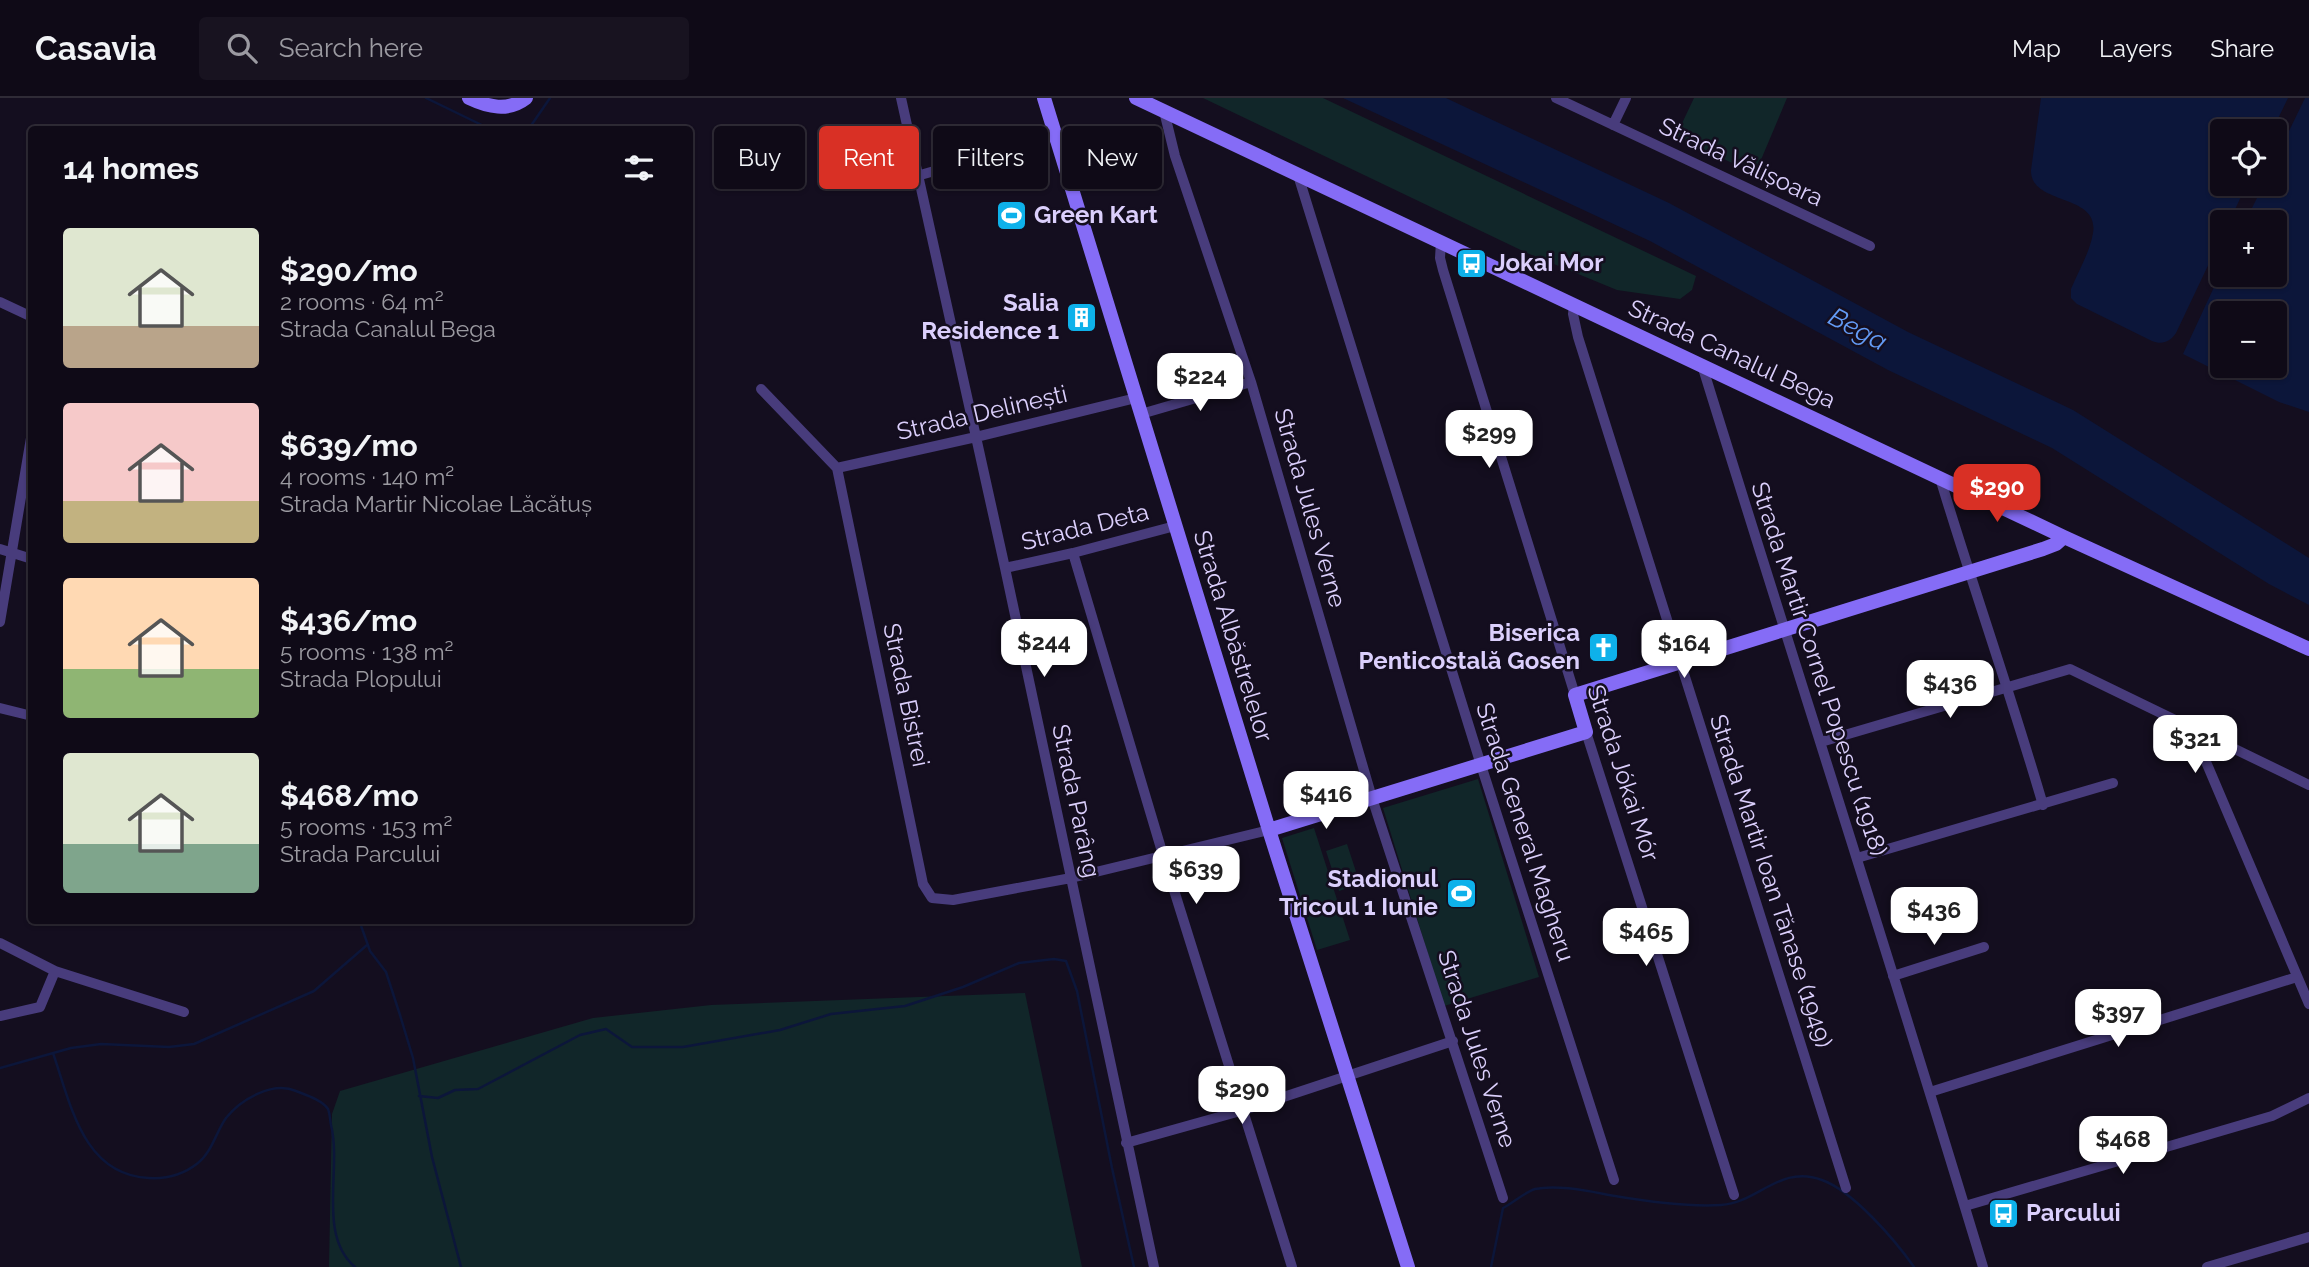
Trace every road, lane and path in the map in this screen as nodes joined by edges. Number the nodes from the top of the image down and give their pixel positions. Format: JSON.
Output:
{"nodes":[{"id":1,"x":469,"y":98,"type":"edge"},
{"id":2,"x":526,"y":98,"type":"edge"},
{"id":3,"x":901,"y":98,"type":"edge"},
{"id":4,"x":1044,"y":98,"type":"edge"},
{"id":5,"x":1136,"y":98,"type":"edge"},
{"id":6,"x":1556,"y":98,"type":"edge"},
{"id":7,"x":1626,"y":98,"type":"edge"},
{"id":8,"x":1164,"y":111,"type":"junction"},
{"id":9,"x":1614,"y":125,"type":"junction"},
{"id":10,"x":907,"y":126,"type":"edge"},
{"id":11,"x":1055,"y":136,"type":"junction"},
{"id":12,"x":1298,"y":174,"type":"junction"},
{"id":13,"x":919,"y":175,"type":"edge"},
{"id":14,"x":919,"y":185,"type":"edge"},
{"id":15,"x":1441,"y":242,"type":"junction"},
{"id":16,"x":1870,"y":246,"type":"dead end"},
{"id":17,"x":0,"y":302,"type":"edge"},
{"id":18,"x":1574,"y":305,"type":"junction"},
{"id":19,"x":28,"y":315,"type":"edge"},
{"id":20,"x":1702,"y":365,"type":"junction"},
{"id":21,"x":1251,"y":382,"type":"junction"},
{"id":22,"x":761,"y":389,"type":"dead end"},
{"id":23,"x":1136,"y":398,"type":"junction"},
{"id":24,"x":1141,"y":414,"type":"junction"},
{"id":25,"x":976,"y":438,"type":"junction"},
{"id":26,"x":28,"y":455,"type":"edge"},
{"id":27,"x":837,"y":468,"type":"junction"},
{"id":28,"x":1940,"y":478,"type":"junction"},
{"id":29,"x":1175,"y":526,"type":"junction"},
{"id":30,"x":2064,"y":537,"type":"junction"},
{"id":31,"x":0,"y":549,"type":"edge"},
{"id":32,"x":11,"y":553,"type":"junction"},
{"id":33,"x":1073,"y":553,"type":"junction"},
{"id":34,"x":28,"y":558,"type":"edge"},
{"id":35,"x":1005,"y":568,"type":"junction"},
{"id":36,"x":1969,"y":572,"type":"junction"},
{"id":37,"x":0,"y":622,"type":"edge"},
{"id":38,"x":1783,"y":630,"type":"junction"},
{"id":39,"x":2309,"y":649,"type":"edge"},
{"id":40,"x":1679,"y":663,"type":"junction"},
{"id":41,"x":2008,"y":686,"type":"junction"},
{"id":42,"x":1575,"y":695,"type":"junction"},
{"id":43,"x":0,"y":708,"type":"edge"},
{"id":44,"x":28,"y":715,"type":"edge"},
{"id":45,"x":2192,"y":729,"type":"junction"},
{"id":46,"x":1586,"y":732,"type":"junction"},
{"id":47,"x":1821,"y":742,"type":"junction"},
{"id":48,"x":1481,"y":765,"type":"junction"},
{"id":49,"x":2113,"y":783,"type":"dead end"},
{"id":50,"x":2309,"y":785,"type":"edge"},
{"id":51,"x":1373,"y":798,"type":"junction"},
{"id":52,"x":2043,"y":805,"type":"junction"},
{"id":53,"x":1269,"y":830,"type":"junction"},
{"id":54,"x":1164,"y":855,"type":"junction"},
{"id":55,"x":1857,"y":858,"type":"junction"},
{"id":56,"x":1071,"y":878,"type":"junction"},
{"id":57,"x":0,"y":943,"type":"edge"},
{"id":58,"x":1984,"y":947,"type":"dead end"},
{"id":59,"x":55,"y":971,"type":"junction"},
{"id":60,"x":1893,"y":976,"type":"junction"},
{"id":61,"x":2297,"y":977,"type":"junction"},
{"id":62,"x":2309,"y":1004,"type":"edge"},
{"id":63,"x":184,"y":1012,"type":"dead end"},
{"id":64,"x":0,"y":1016,"type":"edge"},
{"id":65,"x":1453,"y":1041,"type":"junction"},
{"id":66,"x":1347,"y":1076,"type":"junction"},
{"id":67,"x":1930,"y":1092,"type":"junction"},
{"id":68,"x":2309,"y":1098,"type":"edge"},
{"id":69,"x":1244,"y":1110,"type":"junction"},
{"id":70,"x":1126,"y":1143,"type":"junction"},
{"id":71,"x":1614,"y":1180,"type":"dead end"},
{"id":72,"x":1846,"y":1188,"type":"dead end"},
{"id":73,"x":1734,"y":1195,"type":"dead end"},
{"id":74,"x":1503,"y":1198,"type":"dead end"},
{"id":75,"x":1965,"y":1206,"type":"junction"},
{"id":76,"x":2309,"y":1237,"type":"edge"},
{"id":77,"x":1154,"y":1267,"type":"edge"},
{"id":78,"x":1292,"y":1267,"type":"edge"},
{"id":79,"x":1408,"y":1267,"type":"edge"},
{"id":80,"x":1983,"y":1267,"type":"edge"},
{"id":81,"x":2207,"y":1267,"type":"edge"}],
"edges":[{"from":1,"to":2,"type":"street"},
{"from":3,"to":10,"type":"street","name":"Strada Parâng"},
{"from":4,"to":11,"type":"street","name":"Strada Albăstrelelor"},
{"from":5,"to":8,"type":"street","name":"Strada Canalul Bega"},
{"from":6,"to":9,"type":"street","name":"Strada Vălișoara"},
{"from":7,"to":9,"type":"street"},
{"from":8,"to":12,"type":"street","name":"Strada Canalul Bega"},
{"from":8,"to":21,"type":"street","name":"Strada Jules Verne"},
{"from":9,"to":16,"type":"street","name":"Strada Vălișoara"},
{"from":11,"to":13,"type":"street"},
{"from":11,"to":23,"type":"street","name":"Strada Albăstrelelor"},
{"from":12,"to":15,"type":"street","name":"Strada Canalul Bega"},
{"from":12,"to":48,"type":"street","name":"Strada General Magheru"},
{"from":14,"to":25,"type":"street","name":"Strada Parâng"},
{"from":15,"to":18,"type":"street","name":"Strada Canalul Bega"},
{"from":15,"to":42,"type":"street","name":"Strada Jókai Mór"},
{"from":17,"to":19,"type":"street"},
{"from":18,"to":20,"type":"street","name":"Strada Canalul Bega"},
{"from":18,"to":40,"type":"street","name":"Strada Martir Ioan Tănase (1949)"},
{"from":20,"to":28,"type":"street","name":"Strada Canalul Bega"},
{"from":20,"to":38,"type":"street","name":"Strada Martir Cornel Popescu (1918)"},
{"from":21,"to":24,"type":"street"},
{"from":21,"to":51,"type":"street","name":"Strada Jules Verne"},
{"from":22,"to":27,"type":"street"},
{"from":23,"to":24,"type":"street","name":"Strada Albăstrelelor"},
{"from":23,"to":25,"type":"street","name":"Strada Delinești"},
{"from":24,"to":29,"type":"street","name":"Strada Albăstrelelor"},
{"from":25,"to":27,"type":"street","name":"Strada Delinești"},
{"from":25,"to":35,"type":"street","name":"Strada Parâng"},
{"from":26,"to":32,"type":"street"},
{"from":27,"to":56,"type":"street","name":"Strada Bistrei"},
{"from":28,"to":30,"type":"street","name":"Strada Canalul Bega"},
{"from":28,"to":36,"type":"street"},
{"from":29,"to":33,"type":"street","name":"Strada Deta"},
{"from":29,"to":53,"type":"street","name":"Strada Albăstrelelor"},
{"from":30,"to":36,"type":"street"},
{"from":30,"to":39,"type":"street","name":"Strada Canalul Bega"},
{"from":31,"to":32,"type":"street"},
{"from":32,"to":34,"type":"street"},
{"from":32,"to":37,"type":"street"},
{"from":33,"to":35,"type":"street","name":"Strada Deta"},
{"from":33,"to":54,"type":"street"},
{"from":35,"to":56,"type":"street","name":"Strada Parâng"},
{"from":36,"to":38,"type":"street"},
{"from":36,"to":41,"type":"street"},
{"from":38,"to":40,"type":"street"},
{"from":38,"to":47,"type":"street","name":"Strada Martir Cornel Popescu (1918)"},
{"from":40,"to":42,"type":"street"},
{"from":40,"to":72,"type":"street","name":"Strada Martir Ioan Tănase (1949)"},
{"from":41,"to":45,"type":"street"},
{"from":41,"to":47,"type":"street"},
{"from":41,"to":52,"type":"street"},
{"from":42,"to":46,"type":"street","name":"Strada Jókai Mór"},
{"from":43,"to":44,"type":"street"},
{"from":45,"to":50,"type":"street"},
{"from":45,"to":61,"type":"street"},
{"from":46,"to":48,"type":"street"},
{"from":46,"to":73,"type":"street","name":"Strada Jókai Mór"},
{"from":47,"to":55,"type":"street","name":"Strada Martir Cornel Popescu (1918)"},
{"from":48,"to":51,"type":"street"},
{"from":48,"to":71,"type":"street","name":"Strada General Magheru"},
{"from":49,"to":52,"type":"street"},
{"from":51,"to":53,"type":"street"},
{"from":51,"to":65,"type":"street","name":"Strada Jules Verne"},
{"from":52,"to":55,"type":"street"},
{"from":53,"to":54,"type":"street"},
{"from":53,"to":66,"type":"street","name":"Strada Albăstrelelor"},
{"from":54,"to":56,"type":"street"},
{"from":54,"to":69,"type":"street"},
{"from":55,"to":60,"type":"street","name":"Strada Martir Cornel Popescu (1918)"},
{"from":56,"to":70,"type":"street","name":"Strada Parâng"},
{"from":57,"to":59,"type":"street"},
{"from":58,"to":60,"type":"street"},
{"from":59,"to":63,"type":"street"},
{"from":59,"to":64,"type":"street"},
{"from":60,"to":67,"type":"street","name":"Strada Martir Cornel Popescu (1918)"},
{"from":61,"to":62,"type":"street"},
{"from":61,"to":67,"type":"street"},
{"from":65,"to":66,"type":"street"},
{"from":65,"to":74,"type":"street","name":"Strada Jules Verne"},
{"from":66,"to":69,"type":"street"},
{"from":66,"to":79,"type":"street","name":"Strada Albăstrelelor"},
{"from":67,"to":75,"type":"street","name":"Strada Martir Cornel Popescu (1918)"},
{"from":68,"to":75,"type":"street"},
{"from":69,"to":70,"type":"street"},
{"from":69,"to":78,"type":"street"},
{"from":70,"to":77,"type":"street","name":"Strada Parâng"},
{"from":75,"to":80,"type":"street","name":"Strada Martir Cornel Popescu (1918)"},
{"from":76,"to":81,"type":"street"}]}
